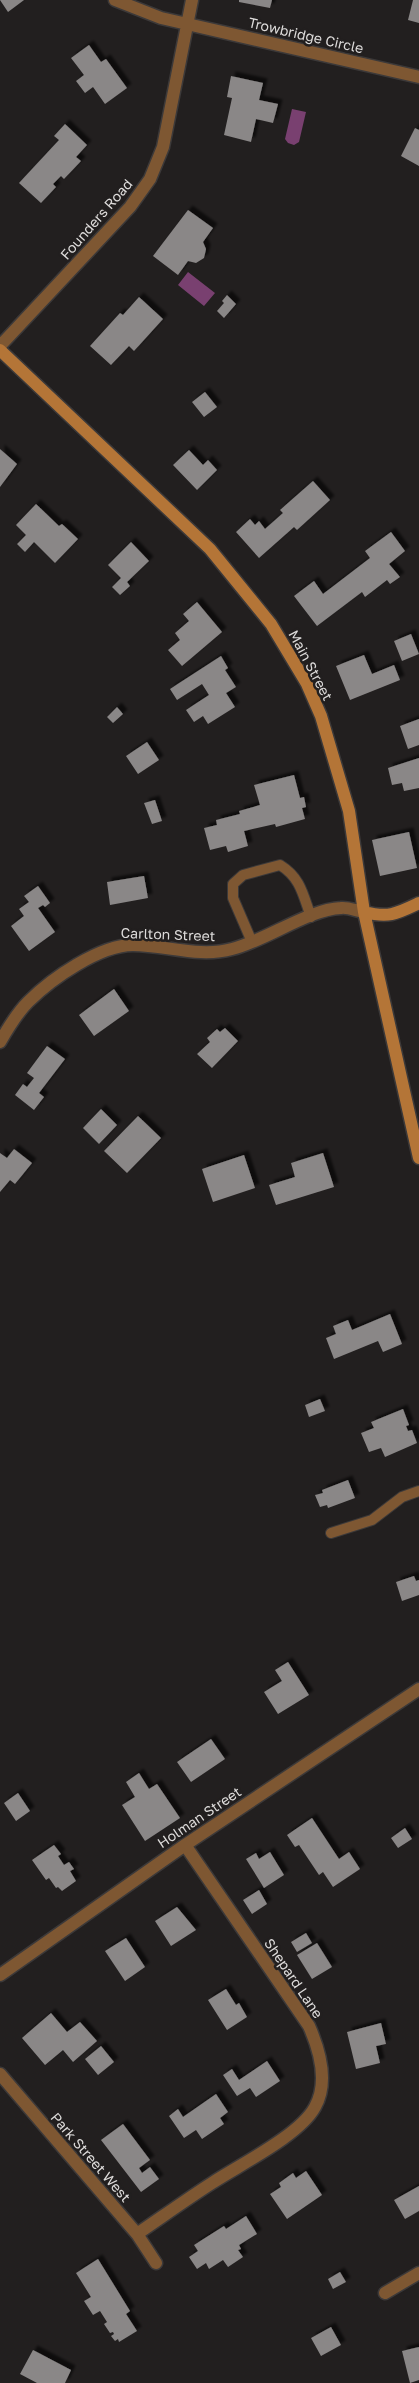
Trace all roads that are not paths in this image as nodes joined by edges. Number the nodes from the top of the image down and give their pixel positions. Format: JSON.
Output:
{"nodes":[{"id":1,"x":114,"y":0,"type":"edge"},
{"id":2,"x":192,"y":0,"type":"edge"},
{"id":3,"x":186,"y":23,"type":"junction"},
{"id":4,"x":419,"y":77,"type":"edge"},
{"id":5,"x":0,"y":346,"type":"edge"},
{"id":6,"x":0,"y":350,"type":"edge"},
{"id":7,"x":419,"y":903,"type":"edge"},
{"id":8,"x":364,"y":912,"type":"junction"},
{"id":9,"x":311,"y":917,"type":"junction"},
{"id":10,"x":252,"y":942,"type":"junction"},
{"id":11,"x":0,"y":1042,"type":"edge"},
{"id":12,"x":419,"y":1158,"type":"edge"},
{"id":13,"x":419,"y":1491,"type":"edge"},
{"id":14,"x":331,"y":1533,"type":"dead end"},
{"id":15,"x":419,"y":1689,"type":"edge"},
{"id":16,"x":185,"y":1845,"type":"junction"},
{"id":17,"x":0,"y":1975,"type":"edge"},
{"id":18,"x":0,"y":2074,"type":"edge"},
{"id":19,"x":137,"y":2234,"type":"junction"},
{"id":20,"x":156,"y":2263,"type":"dead end"},
{"id":21,"x":419,"y":2273,"type":"edge"},
{"id":22,"x":385,"y":2294,"type":"dead end"}],
"edges":[{"from":1,"to":3,"type":"street","name":"Trowbridge Circle"},
{"from":2,"to":3,"type":"street","name":"Founders Road"},
{"from":3,"to":4,"type":"street","name":"Trowbridge Circle"},
{"from":3,"to":5,"type":"street","name":"Founders Road"},
{"from":6,"to":8,"type":"main road","name":"Main Street"},
{"from":7,"to":8,"type":"main road"},
{"from":8,"to":9,"type":"street","name":"Carlton Street"},
{"from":8,"to":12,"type":"main road","name":"Main Street"},
{"from":9,"to":10,"type":"street","name":"Carlton Street"},
{"from":9,"to":10,"type":"lane"},
{"from":10,"to":11,"type":"street","name":"Carlton Street"},
{"from":13,"to":14,"type":"lane"},
{"from":15,"to":16,"type":"street","name":"Holman Street"},
{"from":16,"to":17,"type":"street","name":"Holman Street"},
{"from":16,"to":19,"type":"street","name":"Shepard Lane"},
{"from":18,"to":19,"type":"street","name":"Park Street West"},
{"from":19,"to":20,"type":"street","name":"Park Street West"},
{"from":21,"to":22,"type":"street"}]}
